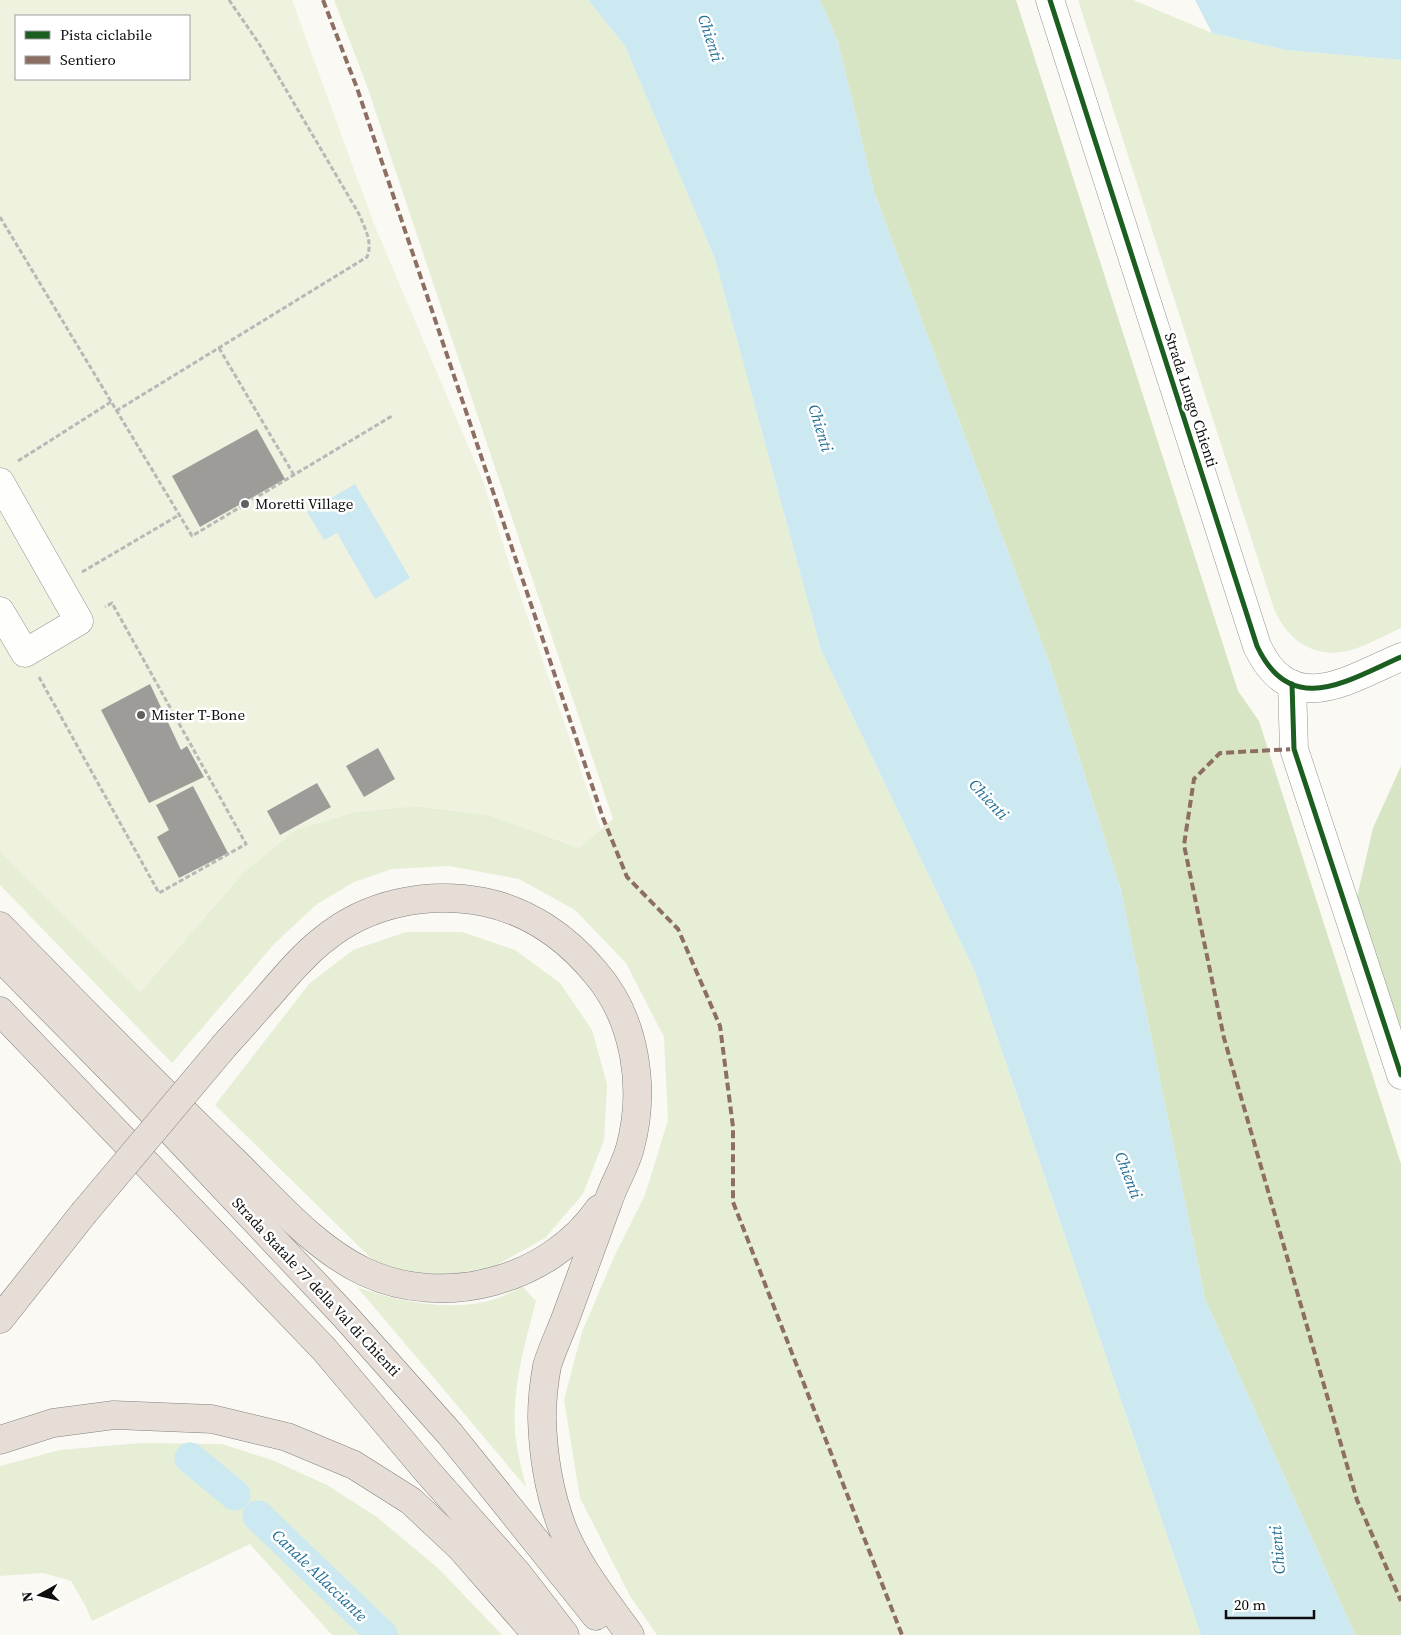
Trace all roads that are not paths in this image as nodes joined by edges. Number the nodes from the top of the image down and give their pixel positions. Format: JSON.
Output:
{"nodes":[{"id":1,"x":1050,"y":0,"type":"edge"},
{"id":2,"x":8,"y":472,"type":"edge"},
{"id":3,"x":0,"y":611,"type":"edge"},
{"id":4,"x":1401,"y":657,"type":"edge"},
{"id":5,"x":1292,"y":684,"type":"junction"},
{"id":6,"x":0,"y":926,"type":"edge"},
{"id":7,"x":0,"y":957,"type":"edge"},
{"id":8,"x":0,"y":1010,"type":"edge"},
{"id":9,"x":1401,"y":1075,"type":"edge"},
{"id":10,"x":612,"y":1192,"type":"junction"},
{"id":11,"x":0,"y":1318,"type":"edge"},
{"id":12,"x":0,"y":1440,"type":"edge"},
{"id":13,"x":537,"y":1635,"type":"edge"},
{"id":14,"x":565,"y":1635,"type":"edge"},
{"id":15,"x":611,"y":1635,"type":"edge"},
{"id":16,"x":630,"y":1635,"type":"edge"}],
"edges":[{"from":1,"to":5,"type":"street","name":"Strada Lungo Chienti"},
{"from":2,"to":3,"type":"street"},
{"from":4,"to":5,"type":"street","name":"Strada Lungo Chienti"},
{"from":5,"to":9,"type":"street"},
{"from":6,"to":10,"type":"highway"},
{"from":7,"to":15,"type":"highway","name":"Strada Statale 77 della Val di Chienti"},
{"from":8,"to":14,"type":"highway"},
{"from":10,"to":11,"type":"highway","bridge":true},
{"from":10,"to":16,"type":"highway"},
{"from":12,"to":13,"type":"highway"}]}
